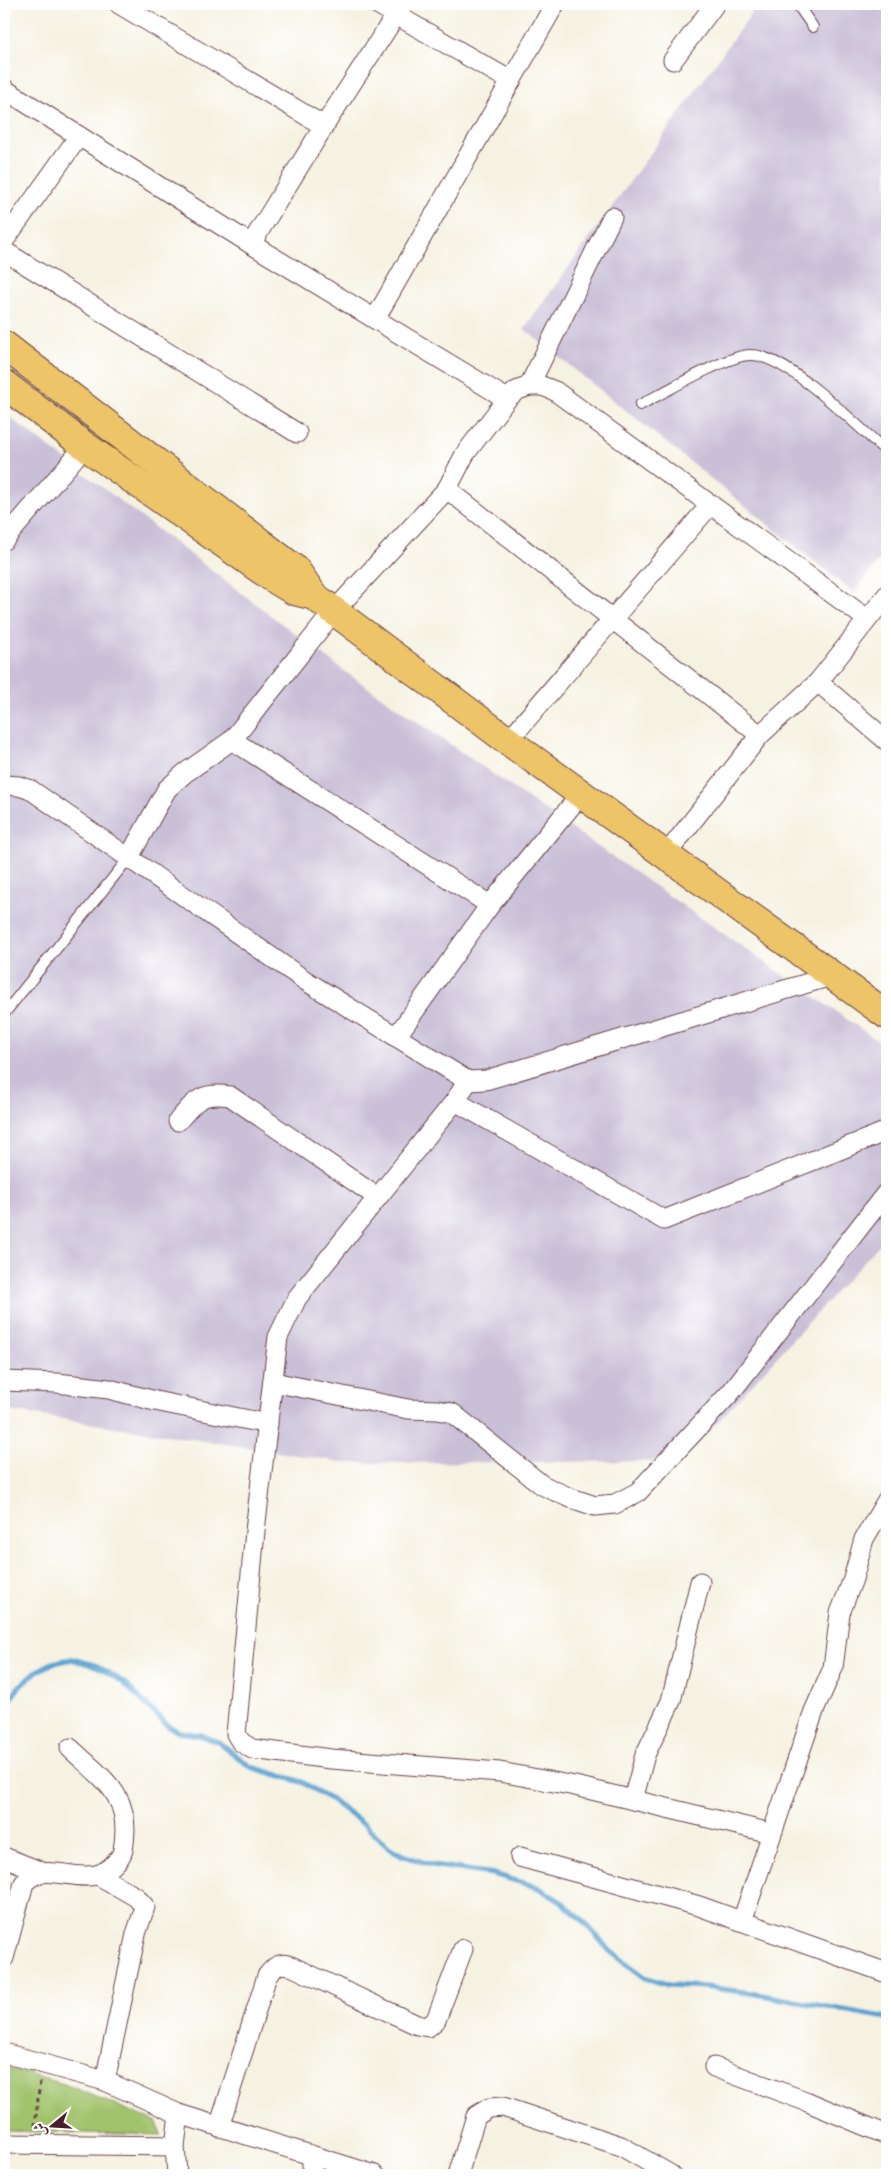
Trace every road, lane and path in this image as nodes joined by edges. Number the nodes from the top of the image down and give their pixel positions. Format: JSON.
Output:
{"nodes":[{"id":1,"x":119,"y":4,"type":"edge"},
{"id":2,"x":377,"y":4,"type":"edge"},
{"id":3,"x":555,"y":4,"type":"edge"},
{"id":4,"x":715,"y":4,"type":"edge"},
{"id":5,"x":796,"y":4,"type":"edge"},
{"id":6,"x":400,"y":10,"type":"edge"},
{"id":7,"x":813,"y":27,"type":"dead end"},
{"id":8,"x":672,"y":60,"type":"dead end"},
{"id":9,"x":511,"y":81,"type":"junction"},
{"id":10,"x":4,"y":89,"type":"edge"},
{"id":11,"x":324,"y":126,"type":"junction"},
{"id":12,"x":79,"y":136,"type":"junction"},
{"id":13,"x":612,"y":217,"type":"dead end"},
{"id":14,"x":4,"y":241,"type":"edge"},
{"id":15,"x":251,"y":244,"type":"junction"},
{"id":16,"x":4,"y":251,"type":"edge"},
{"id":17,"x":375,"y":318,"type":"junction"},
{"id":18,"x":4,"y":345,"type":"edge"},
{"id":19,"x":4,"y":384,"type":"edge"},
{"id":20,"x":529,"y":386,"type":"junction"},
{"id":21,"x":507,"y":399,"type":"junction"},
{"id":22,"x":640,"y":405,"type":"dead end"},
{"id":23,"x":297,"y":433,"type":"dead end"},
{"id":24,"x":85,"y":446,"type":"junction"},
{"id":25,"x":887,"y":452,"type":"edge"},
{"id":26,"x":446,"y":489,"type":"junction"},
{"id":27,"x":711,"y":504,"type":"junction"},
{"id":28,"x":4,"y":540,"type":"edge"},
{"id":29,"x":887,"y":595,"type":"edge"},
{"id":30,"x":324,"y":604,"type":"junction"},
{"id":31,"x":867,"y":619,"type":"junction"},
{"id":32,"x":612,"y":620,"type":"junction"},
{"id":33,"x":818,"y":682,"type":"junction"},
{"id":34,"x":760,"y":735,"type":"junction"},
{"id":35,"x":232,"y":740,"type":"junction"},
{"id":36,"x":508,"y":741,"type":"junction"},
{"id":37,"x":887,"y":741,"type":"edge"},
{"id":38,"x":4,"y":785,"type":"edge"},
{"id":39,"x":581,"y":794,"type":"junction"},
{"id":40,"x":665,"y":856,"type":"junction"},
{"id":41,"x":128,"y":859,"type":"junction"},
{"id":42,"x":490,"y":905,"type":"junction"},
{"id":43,"x":831,"y":976,"type":"junction"},
{"id":44,"x":4,"y":1014,"type":"edge"},
{"id":45,"x":887,"y":1015,"type":"edge"},
{"id":46,"x":396,"y":1037,"type":"junction"},
{"id":47,"x":468,"y":1081,"type":"junction"},
{"id":48,"x":454,"y":1101,"type":"junction"},
{"id":49,"x":178,"y":1121,"type":"dead end"},
{"id":50,"x":887,"y":1131,"type":"edge"},
{"id":51,"x":887,"y":1192,"type":"edge"},
{"id":52,"x":377,"y":1197,"type":"junction"},
{"id":53,"x":4,"y":1381,"type":"edge"},
{"id":54,"x":273,"y":1382,"type":"junction"},
{"id":55,"x":268,"y":1424,"type":"junction"},
{"id":56,"x":887,"y":1500,"type":"edge"},
{"id":57,"x":700,"y":1582,"type":"dead end"},
{"id":58,"x":70,"y":1748,"type":"dead end"},
{"id":59,"x":633,"y":1800,"type":"junction"},
{"id":60,"x":771,"y":1833,"type":"junction"},
{"id":61,"x":4,"y":1857,"type":"edge"},
{"id":62,"x":520,"y":1858,"type":"dead end"},
{"id":63,"x":42,"y":1872,"type":"junction"},
{"id":64,"x":98,"y":1875,"type":"junction"},
{"id":65,"x":742,"y":1921,"type":"junction"},
{"id":66,"x":463,"y":1949,"type":"dead end"},
{"id":67,"x":4,"y":1958,"type":"edge"},
{"id":68,"x":887,"y":1973,"type":"edge"},
{"id":69,"x":4,"y":2053,"type":"edge"},
{"id":70,"x":46,"y":2064,"type":"junction"},
{"id":71,"x":714,"y":2067,"type":"dead end"},
{"id":72,"x":104,"y":2081,"type":"junction"},
{"id":73,"x":180,"y":2114,"type":"junction"},
{"id":74,"x":218,"y":2127,"type":"junction"},
{"id":75,"x":887,"y":2135,"type":"edge"},
{"id":76,"x":4,"y":2144,"type":"edge"},
{"id":77,"x":35,"y":2145,"type":"junction"},
{"id":78,"x":175,"y":2146,"type":"junction"},
{"id":79,"x":312,"y":2156,"type":"junction"},
{"id":80,"x":176,"y":2175,"type":"edge"},
{"id":81,"x":312,"y":2175,"type":"edge"},
{"id":82,"x":375,"y":2175,"type":"edge"},
{"id":83,"x":458,"y":2175,"type":"edge"},
{"id":84,"x":672,"y":2175,"type":"edge"}],
"edges":[{"from":1,"to":11,"type":"street"},
{"from":2,"to":6,"type":"street"},
{"from":3,"to":9,"type":"street"},
{"from":4,"to":8,"type":"street"},
{"from":5,"to":7,"type":"lane"},
{"from":6,"to":9,"type":"street"},
{"from":6,"to":11,"type":"street"},
{"from":9,"to":17,"type":"street"},
{"from":10,"to":12,"type":"street"},
{"from":11,"to":15,"type":"street"},
{"from":12,"to":14,"type":"street"},
{"from":12,"to":15,"type":"street"},
{"from":13,"to":20,"type":"street"},
{"from":15,"to":17,"type":"street"},
{"from":16,"to":23,"type":"street"},
{"from":17,"to":21,"type":"street"},
{"from":18,"to":30,"type":"main road"},
{"from":19,"to":24,"type":"main road"},
{"from":20,"to":21,"type":"street"},
{"from":20,"to":27,"type":"street"},
{"from":21,"to":26,"type":"street"},
{"from":22,"to":25,"type":"lane"},
{"from":24,"to":28,"type":"street"},
{"from":24,"to":30,"type":"main road"},
{"from":26,"to":30,"type":"street"},
{"from":26,"to":32,"type":"street"},
{"from":27,"to":31,"type":"street"},
{"from":27,"to":32,"type":"street"},
{"from":29,"to":31,"type":"street"},
{"from":30,"to":35,"type":"street"},
{"from":30,"to":36,"type":"main road"},
{"from":31,"to":33,"type":"street"},
{"from":32,"to":34,"type":"street"},
{"from":32,"to":36,"type":"street"},
{"from":33,"to":34,"type":"street"},
{"from":33,"to":37,"type":"street"},
{"from":34,"to":40,"type":"street"},
{"from":35,"to":41,"type":"street"},
{"from":35,"to":42,"type":"street"},
{"from":36,"to":39,"type":"main road"},
{"from":38,"to":41,"type":"street"},
{"from":39,"to":40,"type":"main road"},
{"from":39,"to":42,"type":"street"},
{"from":40,"to":43,"type":"main road"},
{"from":41,"to":44,"type":"lane"},
{"from":41,"to":46,"type":"street"},
{"from":42,"to":46,"type":"street"},
{"from":43,"to":45,"type":"main road"},
{"from":43,"to":47,"type":"street"},
{"from":46,"to":47,"type":"street"},
{"from":47,"to":48,"type":"street"},
{"from":48,"to":50,"type":"street"},
{"from":48,"to":52,"type":"street"},
{"from":49,"to":52,"type":"street"},
{"from":51,"to":54,"type":"street"},
{"from":52,"to":54,"type":"street"},
{"from":53,"to":55,"type":"street"},
{"from":54,"to":55,"type":"street"},
{"from":55,"to":59,"type":"street"},
{"from":56,"to":60,"type":"street"},
{"from":57,"to":59,"type":"street"},
{"from":58,"to":64,"type":"street"},
{"from":59,"to":60,"type":"street"},
{"from":60,"to":65,"type":"street"},
{"from":61,"to":63,"type":"street"},
{"from":62,"to":65,"type":"street"},
{"from":63,"to":64,"type":"street"},
{"from":63,"to":67,"type":"street"},
{"from":64,"to":72,"type":"street"},
{"from":65,"to":68,"type":"street"},
{"from":66,"to":74,"type":"street"},
{"from":69,"to":70,"type":"street"},
{"from":70,"to":72,"type":"street"},
{"from":70,"to":77,"type":"path"},
{"from":71,"to":75,"type":"street"},
{"from":72,"to":73,"type":"street"},
{"from":73,"to":74,"type":"street"},
{"from":73,"to":78,"type":"street"},
{"from":74,"to":79,"type":"street"},
{"from":76,"to":77,"type":"street"},
{"from":77,"to":78,"type":"street"},
{"from":78,"to":80,"type":"street"},
{"from":79,"to":81,"type":"street"},
{"from":79,"to":82,"type":"street"},
{"from":83,"to":84,"type":"street"}]}
